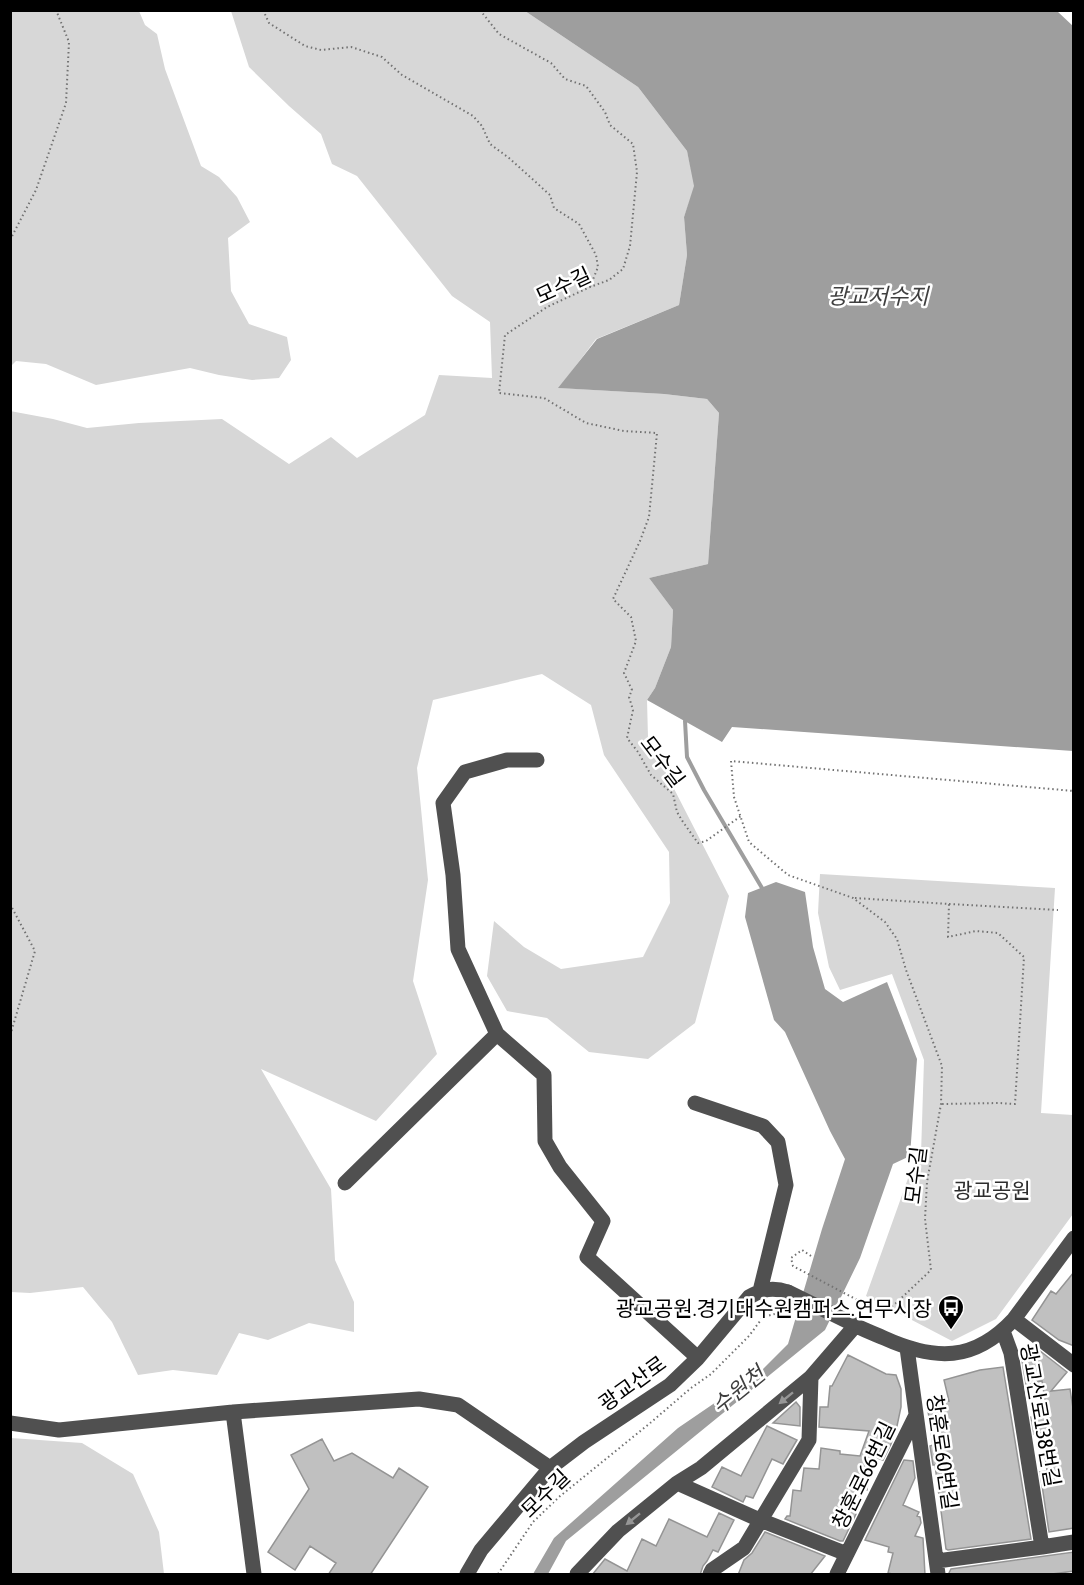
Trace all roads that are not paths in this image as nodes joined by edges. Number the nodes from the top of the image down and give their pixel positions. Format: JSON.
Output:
{"nodes":[{"id":1,"x":537,"y":760,"type":"dead end"},
{"id":2,"x":497,"y":1034,"type":"junction"},
{"id":3,"x":695,"y":1103,"type":"dead end"},
{"id":4,"x":345,"y":1183,"type":"dead end"},
{"id":5,"x":1074,"y":1238,"type":"edge"},
{"id":6,"x":760,"y":1291,"type":"junction"},
{"id":7,"x":1014,"y":1319,"type":"junction"},
{"id":8,"x":853,"y":1324,"type":"junction"},
{"id":9,"x":1003,"y":1331,"type":"junction"},
{"id":10,"x":908,"y":1348,"type":"junction"},
{"id":11,"x":698,"y":1358,"type":"junction"},
{"id":12,"x":1074,"y":1365,"type":"edge"},
{"id":13,"x":811,"y":1377,"type":"junction"},
{"id":14,"x":233,"y":1412,"type":"junction"},
{"id":15,"x":916,"y":1415,"type":"junction"},
{"id":16,"x":10,"y":1423,"type":"edge"},
{"id":17,"x":550,"y":1468,"type":"junction"},
{"id":18,"x":677,"y":1484,"type":"junction"},
{"id":19,"x":760,"y":1520,"type":"junction"},
{"id":20,"x":1074,"y":1542,"type":"edge"},
{"id":21,"x":1042,"y":1546,"type":"junction"},
{"id":22,"x":847,"y":1554,"type":"junction"},
{"id":23,"x":937,"y":1568,"type":"edge"},
{"id":24,"x":254,"y":1575,"type":"edge"},
{"id":25,"x":467,"y":1575,"type":"edge"},
{"id":26,"x":577,"y":1575,"type":"edge"},
{"id":27,"x":710,"y":1575,"type":"edge"},
{"id":28,"x":837,"y":1575,"type":"edge"}],
"edges":[{"from":1,"to":2,"type":"street"},
{"from":2,"to":4,"type":"street"},
{"from":2,"to":11,"type":"street"},
{"from":3,"to":6,"type":"street"},
{"from":5,"to":7,"type":"street"},
{"from":6,"to":8,"type":"street","bridge":true},
{"from":6,"to":11,"type":"street","name":"광교산로"},
{"from":7,"to":9,"type":"street"},
{"from":7,"to":12,"type":"street"},
{"from":8,"to":10,"type":"street"},
{"from":8,"to":13,"type":"street"},
{"from":9,"to":10,"type":"street"},
{"from":9,"to":21,"type":"street","name":"광교산로138번길"},
{"from":10,"to":15,"type":"street","name":"창훈로60번길"},
{"from":11,"to":17,"type":"street","name":"광교산로"},
{"from":13,"to":18,"type":"street","one_way":true},
{"from":13,"to":19,"type":"street"},
{"from":14,"to":16,"type":"street"},
{"from":14,"to":17,"type":"street"},
{"from":14,"to":24,"type":"street"},
{"from":15,"to":22,"type":"street","name":"창훈로66번길"},
{"from":15,"to":23,"type":"street","name":"창훈로60번길"},
{"from":17,"to":25,"type":"street","name":"광교산로"},
{"from":18,"to":19,"type":"street","name":"창훈로66번길"},
{"from":18,"to":26,"type":"street","one_way":true},
{"from":19,"to":22,"type":"street","name":"창훈로66번길"},
{"from":19,"to":27,"type":"street"},
{"from":20,"to":21,"type":"street"},
{"from":21,"to":23,"type":"street","name":"창훈로60번길"},
{"from":22,"to":28,"type":"street","name":"창훈로66번길"}]}
